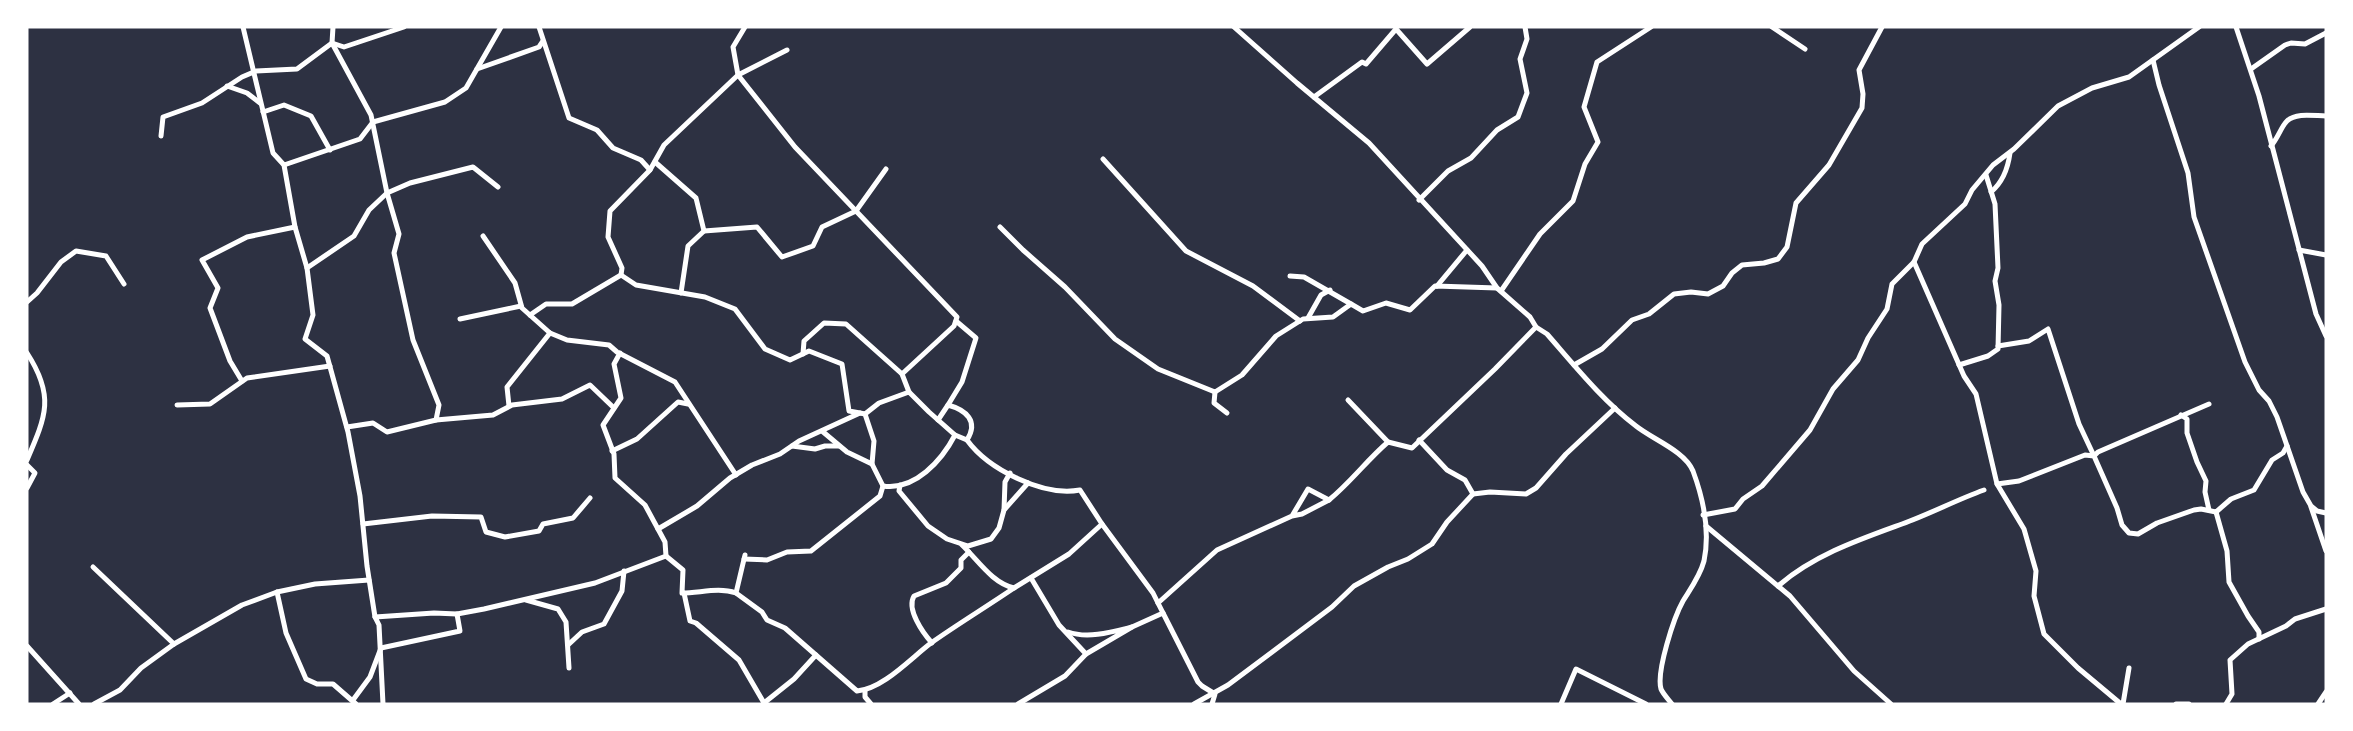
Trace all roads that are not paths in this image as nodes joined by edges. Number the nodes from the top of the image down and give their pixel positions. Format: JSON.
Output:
{"nodes":[{"id":1,"x":243,"y":27,"type":"edge"},
{"id":2,"x":333,"y":27,"type":"edge"},
{"id":3,"x":404,"y":27,"type":"edge"},
{"id":4,"x":501,"y":27,"type":"edge"},
{"id":5,"x":539,"y":27,"type":"edge"},
{"id":6,"x":745,"y":27,"type":"edge"},
{"id":7,"x":1234,"y":27,"type":"edge"},
{"id":8,"x":1470,"y":27,"type":"edge"},
{"id":9,"x":1525,"y":27,"type":"edge"},
{"id":10,"x":1651,"y":27,"type":"edge"},
{"id":11,"x":1772,"y":27,"type":"edge"},
{"id":12,"x":1882,"y":27,"type":"edge"},
{"id":13,"x":2199,"y":27,"type":"edge"},
{"id":14,"x":2236,"y":27,"type":"edge"},
{"id":15,"x":2326,"y":33,"type":"edge"},
{"id":16,"x":543,"y":41,"type":"junction"},
{"id":17,"x":332,"y":43,"type":"junction"},
{"id":18,"x":1805,"y":49,"type":"dead end"},
{"id":19,"x":787,"y":50,"type":"dead end"},
{"id":20,"x":2153,"y":60,"type":"junction"},
{"id":21,"x":477,"y":69,"type":"junction"},
{"id":22,"x":2251,"y":69,"type":"junction"},
{"id":23,"x":254,"y":72,"type":"junction"},
{"id":24,"x":738,"y":75,"type":"junction"},
{"id":25,"x":228,"y":86,"type":"junction"},
{"id":26,"x":1314,"y":97,"type":"junction"},
{"id":27,"x":261,"y":103,"type":"junction"},
{"id":28,"x":263,"y":112,"type":"junction"},
{"id":29,"x":2326,"y":116,"type":"edge"},
{"id":30,"x":373,"y":122,"type":"junction"},
{"id":31,"x":161,"y":136,"type":"dead end"},
{"id":32,"x":2271,"y":146,"type":"junction"},
{"id":33,"x":330,"y":150,"type":"junction"},
{"id":34,"x":2010,"y":153,"type":"junction"},
{"id":35,"x":1103,"y":159,"type":"dead end"},
{"id":36,"x":655,"y":162,"type":"junction"},
{"id":37,"x":284,"y":165,"type":"junction"},
{"id":38,"x":886,"y":169,"type":"dead end"},
{"id":39,"x":650,"y":170,"type":"junction"},
{"id":40,"x":1986,"y":175,"type":"junction"},
{"id":41,"x":498,"y":187,"type":"dead end"},
{"id":42,"x":1991,"y":192,"type":"junction"},
{"id":43,"x":387,"y":193,"type":"junction"},
{"id":44,"x":1419,"y":200,"type":"junction"},
{"id":45,"x":856,"y":211,"type":"junction"},
{"id":46,"x":295,"y":227,"type":"junction"},
{"id":47,"x":1000,"y":227,"type":"dead end"},
{"id":48,"x":704,"y":231,"type":"junction"},
{"id":49,"x":483,"y":236,"type":"dead end"},
{"id":50,"x":1467,"y":250,"type":"junction"},
{"id":51,"x":2299,"y":250,"type":"junction"},
{"id":52,"x":2326,"y":255,"type":"edge"},
{"id":53,"x":1914,"y":262,"type":"junction"},
{"id":54,"x":307,"y":268,"type":"junction"},
{"id":55,"x":621,"y":275,"type":"junction"},
{"id":56,"x":1290,"y":276,"type":"dead end"},
{"id":57,"x":124,"y":284,"type":"dead end"},
{"id":58,"x":1437,"y":286,"type":"junction"},
{"id":59,"x":1499,"y":289,"type":"junction"},
{"id":60,"x":1330,"y":290,"type":"junction"},
{"id":61,"x":681,"y":293,"type":"junction"},
{"id":62,"x":27,"y":302,"type":"edge"},
{"id":63,"x":1351,"y":304,"type":"junction"},
{"id":64,"x":521,"y":306,"type":"junction"},
{"id":65,"x":530,"y":315,"type":"junction"},
{"id":66,"x":1308,"y":318,"type":"junction"},
{"id":67,"x":460,"y":319,"type":"dead end"},
{"id":68,"x":956,"y":321,"type":"junction"},
{"id":69,"x":1300,"y":321,"type":"junction"},
{"id":70,"x":1536,"y":327,"type":"junction"},
{"id":71,"x":550,"y":333,"type":"junction"},
{"id":72,"x":2326,"y":336,"type":"edge"},
{"id":73,"x":1998,"y":346,"type":"junction"},
{"id":74,"x":27,"y":353,"type":"edge"},
{"id":75,"x":620,"y":353,"type":"junction"},
{"id":76,"x":803,"y":354,"type":"junction"},
{"id":77,"x":1574,"y":365,"type":"junction"},
{"id":78,"x":1959,"y":365,"type":"junction"},
{"id":79,"x":330,"y":366,"type":"junction"},
{"id":80,"x":902,"y":374,"type":"junction"},
{"id":81,"x":242,"y":381,"type":"junction"},
{"id":82,"x":909,"y":392,"type":"junction"},
{"id":83,"x":1215,"y":392,"type":"junction"},
{"id":84,"x":1348,"y":400,"type":"dead end"},
{"id":85,"x":688,"y":404,"type":"junction"},
{"id":86,"x":2209,"y":404,"type":"dead end"},
{"id":87,"x":177,"y":405,"type":"dead end"},
{"id":88,"x":948,"y":405,"type":"junction"},
{"id":89,"x":509,"y":406,"type":"junction"},
{"id":90,"x":614,"y":408,"type":"junction"},
{"id":91,"x":1615,"y":408,"type":"junction"},
{"id":92,"x":1227,"y":413,"type":"dead end"},
{"id":93,"x":862,"y":414,"type":"junction"},
{"id":94,"x":2181,"y":415,"type":"junction"},
{"id":95,"x":436,"y":420,"type":"junction"},
{"id":96,"x":938,"y":420,"type":"junction"},
{"id":97,"x":347,"y":427,"type":"junction"},
{"id":98,"x":822,"y":431,"type":"junction"},
{"id":99,"x":955,"y":435,"type":"junction"},
{"id":100,"x":967,"y":440,"type":"junction"},
{"id":101,"x":1419,"y":440,"type":"junction"},
{"id":102,"x":1388,"y":442,"type":"junction"},
{"id":103,"x":792,"y":446,"type":"junction"},
{"id":104,"x":839,"y":446,"type":"junction"},
{"id":105,"x":2287,"y":446,"type":"junction"},
{"id":106,"x":612,"y":451,"type":"junction"},
{"id":107,"x":2094,"y":456,"type":"junction"},
{"id":108,"x":27,"y":460,"type":"edge"},
{"id":109,"x":872,"y":464,"type":"junction"},
{"id":110,"x":27,"y":465,"type":"edge"},
{"id":111,"x":1010,"y":473,"type":"junction"},
{"id":112,"x":736,"y":475,"type":"junction"},
{"id":113,"x":1028,"y":483,"type":"junction"},
{"id":114,"x":1997,"y":484,"type":"junction"},
{"id":115,"x":900,"y":485,"type":"junction"},
{"id":116,"x":883,"y":486,"type":"junction"},
{"id":117,"x":27,"y":488,"type":"edge"},
{"id":118,"x":1984,"y":490,"type":"dead end"},
{"id":119,"x":1473,"y":494,"type":"junction"},
{"id":120,"x":590,"y":498,"type":"dead end"},
{"id":121,"x":1329,"y":500,"type":"junction"},
{"id":122,"x":2311,"y":506,"type":"junction"},
{"id":123,"x":1004,"y":510,"type":"junction"},
{"id":124,"x":2213,"y":511,"type":"junction"},
{"id":125,"x":2326,"y":513,"type":"edge"},
{"id":126,"x":1703,"y":515,"type":"junction"},
{"id":127,"x":1292,"y":516,"type":"junction"},
{"id":128,"x":363,"y":524,"type":"junction"},
{"id":129,"x":1102,"y":524,"type":"junction"},
{"id":130,"x":1706,"y":526,"type":"junction"},
{"id":131,"x":658,"y":529,"type":"junction"},
{"id":132,"x":962,"y":545,"type":"junction"},
{"id":133,"x":2326,"y":551,"type":"edge"},
{"id":134,"x":969,"y":552,"type":"junction"},
{"id":135,"x":666,"y":556,"type":"junction"},
{"id":136,"x":93,"y":567,"type":"dead end"},
{"id":137,"x":624,"y":571,"type":"junction"},
{"id":138,"x":1031,"y":578,"type":"junction"},
{"id":139,"x":369,"y":580,"type":"junction"},
{"id":140,"x":1778,"y":586,"type":"junction"},
{"id":141,"x":1014,"y":588,"type":"junction"},
{"id":142,"x":277,"y":592,"type":"junction"},
{"id":143,"x":736,"y":592,"type":"junction"},
{"id":144,"x":684,"y":593,"type":"junction"},
{"id":145,"x":525,"y":600,"type":"junction"},
{"id":146,"x":1158,"y":603,"type":"junction"},
{"id":147,"x":2326,"y":609,"type":"edge"},
{"id":148,"x":1163,"y":613,"type":"junction"},
{"id":149,"x":458,"y":614,"type":"junction"},
{"id":150,"x":375,"y":617,"type":"junction"},
{"id":151,"x":1132,"y":627,"type":"junction"},
{"id":152,"x":1065,"y":631,"type":"junction"},
{"id":153,"x":2259,"y":635,"type":"junction"},
{"id":154,"x":932,"y":643,"type":"junction"},
{"id":155,"x":174,"y":644,"type":"junction"},
{"id":156,"x":568,"y":645,"type":"junction"},
{"id":157,"x":27,"y":646,"type":"edge"},
{"id":158,"x":381,"y":648,"type":"junction"},
{"id":159,"x":1086,"y":654,"type":"junction"},
{"id":160,"x":816,"y":656,"type":"junction"},
{"id":161,"x":569,"y":668,"type":"dead end"},
{"id":162,"x":2129,"y":668,"type":"dead end"},
{"id":163,"x":865,"y":691,"type":"junction"},
{"id":164,"x":2326,"y":692,"type":"edge"},
{"id":165,"x":70,"y":693,"type":"junction"},
{"id":166,"x":1215,"y":694,"type":"junction"},
{"id":167,"x":355,"y":702,"type":"edge"},
{"id":168,"x":53,"y":704,"type":"edge"},
{"id":169,"x":79,"y":704,"type":"edge"},
{"id":170,"x":94,"y":704,"type":"edge"},
{"id":171,"x":383,"y":704,"type":"edge"},
{"id":172,"x":871,"y":704,"type":"edge"},
{"id":173,"x":1018,"y":704,"type":"edge"},
{"id":174,"x":1194,"y":704,"type":"edge"},
{"id":175,"x":1212,"y":704,"type":"edge"},
{"id":176,"x":1562,"y":704,"type":"edge"},
{"id":177,"x":1646,"y":704,"type":"edge"},
{"id":178,"x":1672,"y":704,"type":"edge"},
{"id":179,"x":1891,"y":704,"type":"edge"},
{"id":180,"x":2122,"y":704,"type":"edge"},
{"id":181,"x":2176,"y":704,"type":"edge"},
{"id":182,"x":2189,"y":704,"type":"edge"},
{"id":183,"x":2226,"y":704,"type":"edge"},
{"id":184,"x":2318,"y":704,"type":"edge"}],
"edges":[{"from":1,"to":23,"type":"street"},
{"from":2,"to":17,"type":"street"},
{"from":3,"to":17,"type":"street"},
{"from":4,"to":21,"type":"street"},
{"from":5,"to":16,"type":"street"},
{"from":6,"to":24,"type":"street"},
{"from":7,"to":26,"type":"street"},
{"from":8,"to":26,"type":"street"},
{"from":9,"to":44,"type":"street"},
{"from":10,"to":59,"type":"street"},
{"from":11,"to":18,"type":"street"},
{"from":12,"to":77,"type":"street"},
{"from":13,"to":20,"type":"street"},
{"from":14,"to":22,"type":"street"},
{"from":15,"to":22,"type":"street"},
{"from":16,"to":21,"type":"street"},
{"from":16,"to":39,"type":"street"},
{"from":17,"to":23,"type":"street"},
{"from":17,"to":30,"type":"street"},
{"from":19,"to":24,"type":"street"},
{"from":20,"to":34,"type":"street"},
{"from":20,"to":105,"type":"street"},
{"from":21,"to":30,"type":"street"},
{"from":22,"to":32,"type":"street"},
{"from":23,"to":25,"type":"street"},
{"from":23,"to":27,"type":"street"},
{"from":24,"to":36,"type":"street"},
{"from":24,"to":45,"type":"street"},
{"from":25,"to":27,"type":"street"},
{"from":25,"to":31,"type":"street"},
{"from":26,"to":44,"type":"street"},
{"from":27,"to":28,"type":"street"},
{"from":28,"to":33,"type":"street"},
{"from":28,"to":37,"type":"street"},
{"from":29,"to":32,"type":"street"},
{"from":30,"to":33,"type":"street"},
{"from":30,"to":43,"type":"street"},
{"from":32,"to":51,"type":"street"},
{"from":33,"to":37,"type":"street"},
{"from":34,"to":40,"type":"street"},
{"from":34,"to":42,"type":"street"},
{"from":35,"to":69,"type":"street"},
{"from":36,"to":39,"type":"street"},
{"from":36,"to":48,"type":"street"},
{"from":37,"to":46,"type":"street"},
{"from":38,"to":45,"type":"street"},
{"from":39,"to":55,"type":"street"},
{"from":40,"to":42,"type":"street"},
{"from":40,"to":53,"type":"street"},
{"from":41,"to":43,"type":"street"},
{"from":42,"to":73,"type":"street"},
{"from":43,"to":54,"type":"street"},
{"from":43,"to":95,"type":"street"},
{"from":44,"to":50,"type":"street"},
{"from":45,"to":48,"type":"street"},
{"from":45,"to":68,"type":"street"},
{"from":46,"to":54,"type":"street"},
{"from":46,"to":81,"type":"street"},
{"from":47,"to":83,"type":"street"},
{"from":48,"to":61,"type":"street"},
{"from":49,"to":64,"type":"street"},
{"from":50,"to":58,"type":"street"},
{"from":50,"to":59,"type":"street"},
{"from":51,"to":52,"type":"street"},
{"from":51,"to":72,"type":"street"},
{"from":53,"to":78,"type":"street"},
{"from":53,"to":126,"type":"street"},
{"from":54,"to":79,"type":"street"},
{"from":55,"to":61,"type":"street"},
{"from":55,"to":65,"type":"street"},
{"from":56,"to":60,"type":"street"},
{"from":57,"to":62,"type":"street"},
{"from":58,"to":59,"type":"street"},
{"from":58,"to":63,"type":"street"},
{"from":59,"to":70,"type":"street"},
{"from":60,"to":63,"type":"street"},
{"from":60,"to":66,"type":"street"},
{"from":61,"to":76,"type":"street"},
{"from":63,"to":66,"type":"street"},
{"from":64,"to":65,"type":"street"},
{"from":64,"to":67,"type":"street"},
{"from":65,"to":71,"type":"street"},
{"from":66,"to":69,"type":"street"},
{"from":68,"to":80,"type":"street"},
{"from":68,"to":88,"type":"street"},
{"from":69,"to":83,"type":"street"},
{"from":70,"to":77,"type":"street"},
{"from":70,"to":101,"type":"street"},
{"from":71,"to":75,"type":"street"},
{"from":71,"to":89,"type":"street"},
{"from":73,"to":78,"type":"street"},
{"from":73,"to":107,"type":"street"},
{"from":74,"to":108,"type":"street"},
{"from":75,"to":85,"type":"street"},
{"from":75,"to":90,"type":"street"},
{"from":76,"to":80,"type":"street"},
{"from":76,"to":93,"type":"street"},
{"from":77,"to":91,"type":"street"},
{"from":78,"to":114,"type":"street"},
{"from":79,"to":81,"type":"street"},
{"from":79,"to":97,"type":"street"},
{"from":80,"to":82,"type":"street"},
{"from":81,"to":87,"type":"street"},
{"from":82,"to":93,"type":"street"},
{"from":82,"to":96,"type":"street"},
{"from":83,"to":92,"type":"street"},
{"from":84,"to":102,"type":"street"},
{"from":85,"to":106,"type":"street"},
{"from":85,"to":112,"type":"street"},
{"from":86,"to":94,"type":"street"},
{"from":88,"to":96,"type":"street"},
{"from":88,"to":100,"type":"street"},
{"from":89,"to":90,"type":"street"},
{"from":89,"to":95,"type":"street"},
{"from":90,"to":106,"type":"street"},
{"from":91,"to":119,"type":"street"},
{"from":91,"to":126,"type":"street"},
{"from":93,"to":98,"type":"street"},
{"from":93,"to":109,"type":"street"},
{"from":94,"to":107,"type":"street"},
{"from":94,"to":124,"type":"street"},
{"from":95,"to":97,"type":"street"},
{"from":96,"to":99,"type":"street"},
{"from":97,"to":128,"type":"street"},
{"from":98,"to":103,"type":"street"},
{"from":98,"to":104,"type":"street"},
{"from":99,"to":100,"type":"street"},
{"from":99,"to":115,"type":"street"},
{"from":100,"to":111,"type":"street"},
{"from":101,"to":102,"type":"street"},
{"from":101,"to":119,"type":"street"},
{"from":102,"to":121,"type":"street"},
{"from":103,"to":104,"type":"street"},
{"from":103,"to":112,"type":"street"},
{"from":104,"to":109,"type":"street"},
{"from":105,"to":122,"type":"street"},
{"from":105,"to":124,"type":"street"},
{"from":106,"to":131,"type":"street"},
{"from":107,"to":114,"type":"street"},
{"from":107,"to":124,"type":"street"},
{"from":109,"to":116,"type":"street"},
{"from":110,"to":117,"type":"street"},
{"from":111,"to":113,"type":"street"},
{"from":111,"to":123,"type":"street"},
{"from":112,"to":131,"type":"street"},
{"from":113,"to":123,"type":"street"},
{"from":113,"to":129,"type":"street"},
{"from":114,"to":180,"type":"street"},
{"from":115,"to":116,"type":"street"},
{"from":115,"to":132,"type":"street"},
{"from":116,"to":143,"type":"street"},
{"from":118,"to":140,"type":"street"},
{"from":119,"to":166,"type":"street"},
{"from":120,"to":128,"type":"street"},
{"from":121,"to":127,"type":"street"},
{"from":121,"to":127,"type":"street"},
{"from":122,"to":125,"type":"street"},
{"from":122,"to":133,"type":"street"},
{"from":123,"to":132,"type":"street"},
{"from":124,"to":153,"type":"street"},
{"from":126,"to":130,"type":"street"},
{"from":127,"to":146,"type":"street"},
{"from":128,"to":139,"type":"street"},
{"from":129,"to":138,"type":"street"},
{"from":129,"to":146,"type":"street"},
{"from":130,"to":140,"type":"street"},
{"from":130,"to":178,"type":"street"},
{"from":131,"to":135,"type":"street"},
{"from":132,"to":134,"type":"street"},
{"from":134,"to":141,"type":"street"},
{"from":134,"to":154,"type":"street"},
{"from":135,"to":137,"type":"street"},
{"from":135,"to":144,"type":"street"},
{"from":136,"to":155,"type":"street"},
{"from":137,"to":145,"type":"street"},
{"from":137,"to":156,"type":"street"},
{"from":138,"to":141,"type":"street"},
{"from":138,"to":152,"type":"street"},
{"from":139,"to":142,"type":"street"},
{"from":139,"to":150,"type":"street"},
{"from":140,"to":179,"type":"street"},
{"from":141,"to":154,"type":"street"},
{"from":142,"to":155,"type":"street"},
{"from":142,"to":167,"type":"street"},
{"from":143,"to":144,"type":"street"},
{"from":143,"to":160,"type":"street"},
{"from":144,"to":160,"type":"street"},
{"from":145,"to":149,"type":"street"},
{"from":145,"to":156,"type":"street"},
{"from":146,"to":148,"type":"street"},
{"from":147,"to":153,"type":"street"},
{"from":148,"to":151,"type":"street"},
{"from":148,"to":166,"type":"street"},
{"from":149,"to":150,"type":"street"},
{"from":149,"to":158,"type":"street"},
{"from":150,"to":158,"type":"street"},
{"from":151,"to":152,"type":"street"},
{"from":151,"to":159,"type":"street"},
{"from":152,"to":159,"type":"street"},
{"from":153,"to":183,"type":"street"},
{"from":154,"to":163,"type":"street"},
{"from":155,"to":170,"type":"street"},
{"from":156,"to":161,"type":"street"},
{"from":157,"to":165,"type":"street"},
{"from":158,"to":167,"type":"street"},
{"from":158,"to":171,"type":"street"},
{"from":159,"to":173,"type":"street"},
{"from":160,"to":163,"type":"street"},
{"from":162,"to":180,"type":"street"},
{"from":163,"to":172,"type":"street"},
{"from":164,"to":184,"type":"street"},
{"from":165,"to":168,"type":"street"},
{"from":165,"to":169,"type":"street"},
{"from":166,"to":174,"type":"street"},
{"from":166,"to":175,"type":"street"},
{"from":176,"to":177,"type":"street"},
{"from":181,"to":182,"type":"street"}]}
